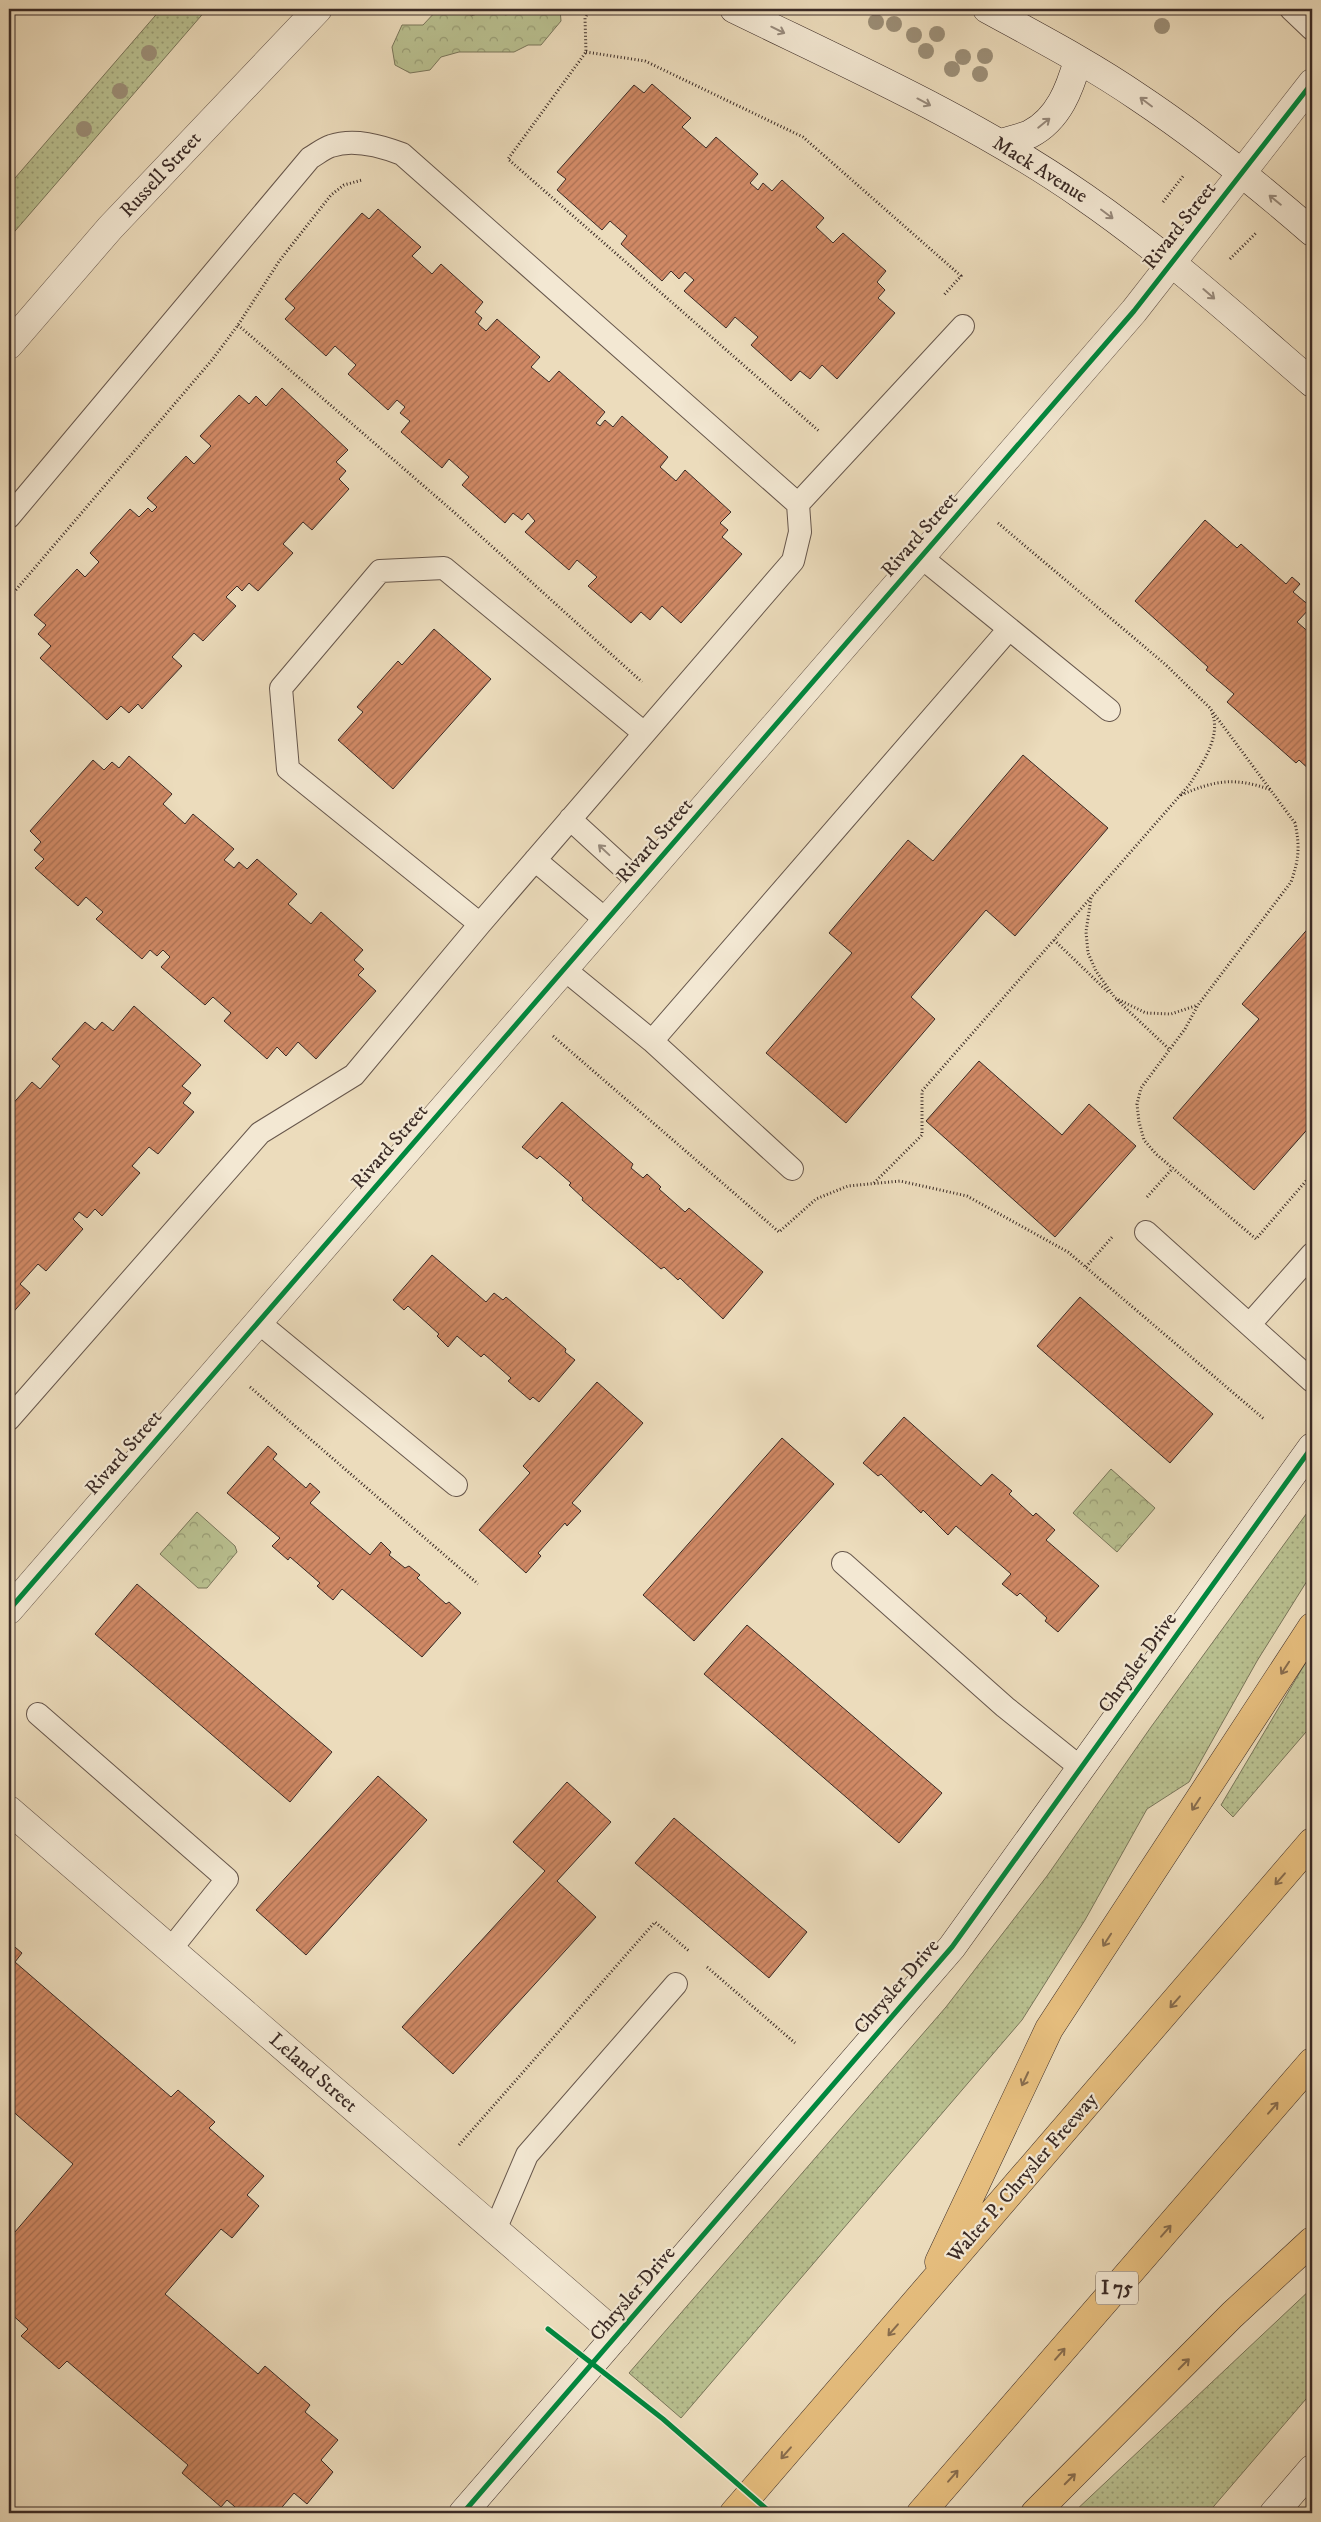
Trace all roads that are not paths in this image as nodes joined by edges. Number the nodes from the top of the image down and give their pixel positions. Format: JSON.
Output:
{"nodes":[{"id":1,"x":318,"y":9,"type":"edge"},
{"id":2,"x":734,"y":9,"type":"edge"},
{"id":3,"x":987,"y":9,"type":"edge"},
{"id":4,"x":1291,"y":9,"type":"edge"},
{"id":5,"x":1312,"y":29,"type":"edge"},
{"id":6,"x":1078,"y":60,"type":"junction"},
{"id":7,"x":1312,"y":83,"type":"edge"},
{"id":8,"x":1000,"y":143,"type":"junction"},
{"id":9,"x":1241,"y":172,"type":"junction"},
{"id":10,"x":1312,"y":232,"type":"edge"},
{"id":11,"x":1172,"y":262,"type":"junction"},
{"id":12,"x":963,"y":326,"type":"dead end"},
{"id":13,"x":9,"y":345,"type":"edge"},
{"id":14,"x":1312,"y":383,"type":"edge"},
{"id":15,"x":798,"y":504,"type":"junction"},
{"id":16,"x":9,"y":518,"type":"edge"},
{"id":17,"x":921,"y":557,"type":"junction"},
{"id":18,"x":1009,"y":628,"type":"junction"},
{"id":19,"x":1109,"y":710,"type":"dead end"},
{"id":20,"x":644,"y":733,"type":"junction"},
{"id":21,"x":570,"y":819,"type":"junction"},
{"id":22,"x":535,"y":860,"type":"junction"},
{"id":23,"x":639,"y":882,"type":"junction"},
{"id":24,"x":606,"y":920,"type":"junction"},
{"id":25,"x":480,"y":924,"type":"junction"},
{"id":26,"x":564,"y":969,"type":"junction"},
{"id":27,"x":652,"y":1042,"type":"junction"},
{"id":28,"x":792,"y":1169,"type":"dead end"},
{"id":29,"x":1146,"y":1232,"type":"dead end"},
{"id":30,"x":1312,"y":1254,"type":"edge"},
{"id":31,"x":258,"y":1322,"type":"junction"},
{"id":32,"x":1250,"y":1324,"type":"junction"},
{"id":33,"x":1312,"y":1381,"type":"edge"},
{"id":34,"x":9,"y":1419,"type":"edge"},
{"id":35,"x":1312,"y":1447,"type":"edge"},
{"id":36,"x":456,"y":1485,"type":"dead end"},
{"id":37,"x":842,"y":1563,"type":"dead end"},
{"id":38,"x":9,"y":1610,"type":"edge"},
{"id":39,"x":1312,"y":1627,"type":"edge"},
{"id":40,"x":38,"y":1714,"type":"dead end"},
{"id":41,"x":1081,"y":1768,"type":"junction"},
{"id":42,"x":9,"y":1810,"type":"edge"},
{"id":43,"x":1312,"y":1842,"type":"edge"},
{"id":44,"x":170,"y":1950,"type":"junction"},
{"id":45,"x":676,"y":1984,"type":"dead end"},
{"id":46,"x":1312,"y":2062,"type":"edge"},
{"id":47,"x":495,"y":2230,"type":"junction"},
{"id":48,"x":1312,"y":2241,"type":"edge"},
{"id":49,"x":924,"y":2293,"type":"junction"},
{"id":50,"x":618,"y":2335,"type":"junction"},
{"id":51,"x":1312,"y":2468,"type":"edge"},
{"id":52,"x":464,"y":2513,"type":"edge"},
{"id":53,"x":734,"y":2513,"type":"edge"},
{"id":54,"x":921,"y":2513,"type":"edge"},
{"id":55,"x":1035,"y":2513,"type":"edge"},
{"id":56,"x":1274,"y":2513,"type":"edge"}],
"edges":[{"from":1,"to":13,"type":"street","name":"Russell Street"},
{"from":2,"to":8,"type":"street","name":"Mack Avenue","one_way":true},
{"from":3,"to":6,"type":"street"},
{"from":4,"to":5,"type":"lane"},
{"from":8,"to":6,"type":"street","one_way":true},
{"from":9,"to":6,"type":"street","one_way":true},
{"from":7,"to":9,"type":"street","name":"Rivard Street"},
{"from":8,"to":11,"type":"street","name":"Mack Avenue","one_way":true},
{"from":10,"to":9,"type":"street","one_way":true},
{"from":9,"to":11,"type":"street","name":"Rivard Street"},
{"from":11,"to":14,"type":"street","name":"Mack Avenue","one_way":true},
{"from":11,"to":17,"type":"street","name":"Rivard Street"},
{"from":12,"to":15,"type":"lane"},
{"from":15,"to":16,"type":"lane"},
{"from":15,"to":20,"type":"lane"},
{"from":17,"to":18,"type":"lane"},
{"from":17,"to":23,"type":"street","name":"Rivard Street"},
{"from":18,"to":19,"type":"lane"},
{"from":18,"to":27,"type":"lane"},
{"from":20,"to":21,"type":"lane"},
{"from":20,"to":25,"type":"lane"},
{"from":21,"to":22,"type":"lane"},
{"from":23,"to":21,"type":"lane","one_way":true},
{"from":22,"to":24,"type":"lane"},
{"from":22,"to":25,"type":"lane"},
{"from":23,"to":24,"type":"street","name":"Rivard Street"},
{"from":24,"to":26,"type":"street","name":"Rivard Street"},
{"from":25,"to":34,"type":"lane"},
{"from":26,"to":27,"type":"lane"},
{"from":26,"to":31,"type":"street","name":"Rivard Street"},
{"from":27,"to":28,"type":"lane"},
{"from":29,"to":32,"type":"lane"},
{"from":30,"to":32,"type":"lane"},
{"from":31,"to":36,"type":"lane"},
{"from":31,"to":38,"type":"street","name":"Rivard Street"},
{"from":32,"to":33,"type":"lane"},
{"from":35,"to":41,"type":"street","name":"Chrysler Drive"},
{"from":37,"to":41,"type":"lane"},
{"from":39,"to":49,"type":"highway","one_way":true},
{"from":40,"to":44,"type":"lane"},
{"from":41,"to":50,"type":"street","name":"Chrysler Drive"},
{"from":42,"to":44,"type":"street","name":"Leland Street"},
{"from":43,"to":49,"type":"highway","name":"Walter P. Chrysler Freeway","one_way":true},
{"from":44,"to":47,"type":"street","name":"Leland Street"},
{"from":45,"to":47,"type":"lane"},
{"from":54,"to":46,"type":"highway","number":"I 75","one_way":true},
{"from":47,"to":50,"type":"street","name":"Leland Street"},
{"from":55,"to":48,"type":"highway","one_way":true},
{"from":49,"to":53,"type":"highway","name":"Walter P. Chrysler Freeway","one_way":true},
{"from":50,"to":52,"type":"street","name":"Chrysler Drive"},
{"from":51,"to":56,"type":"street"}]}
